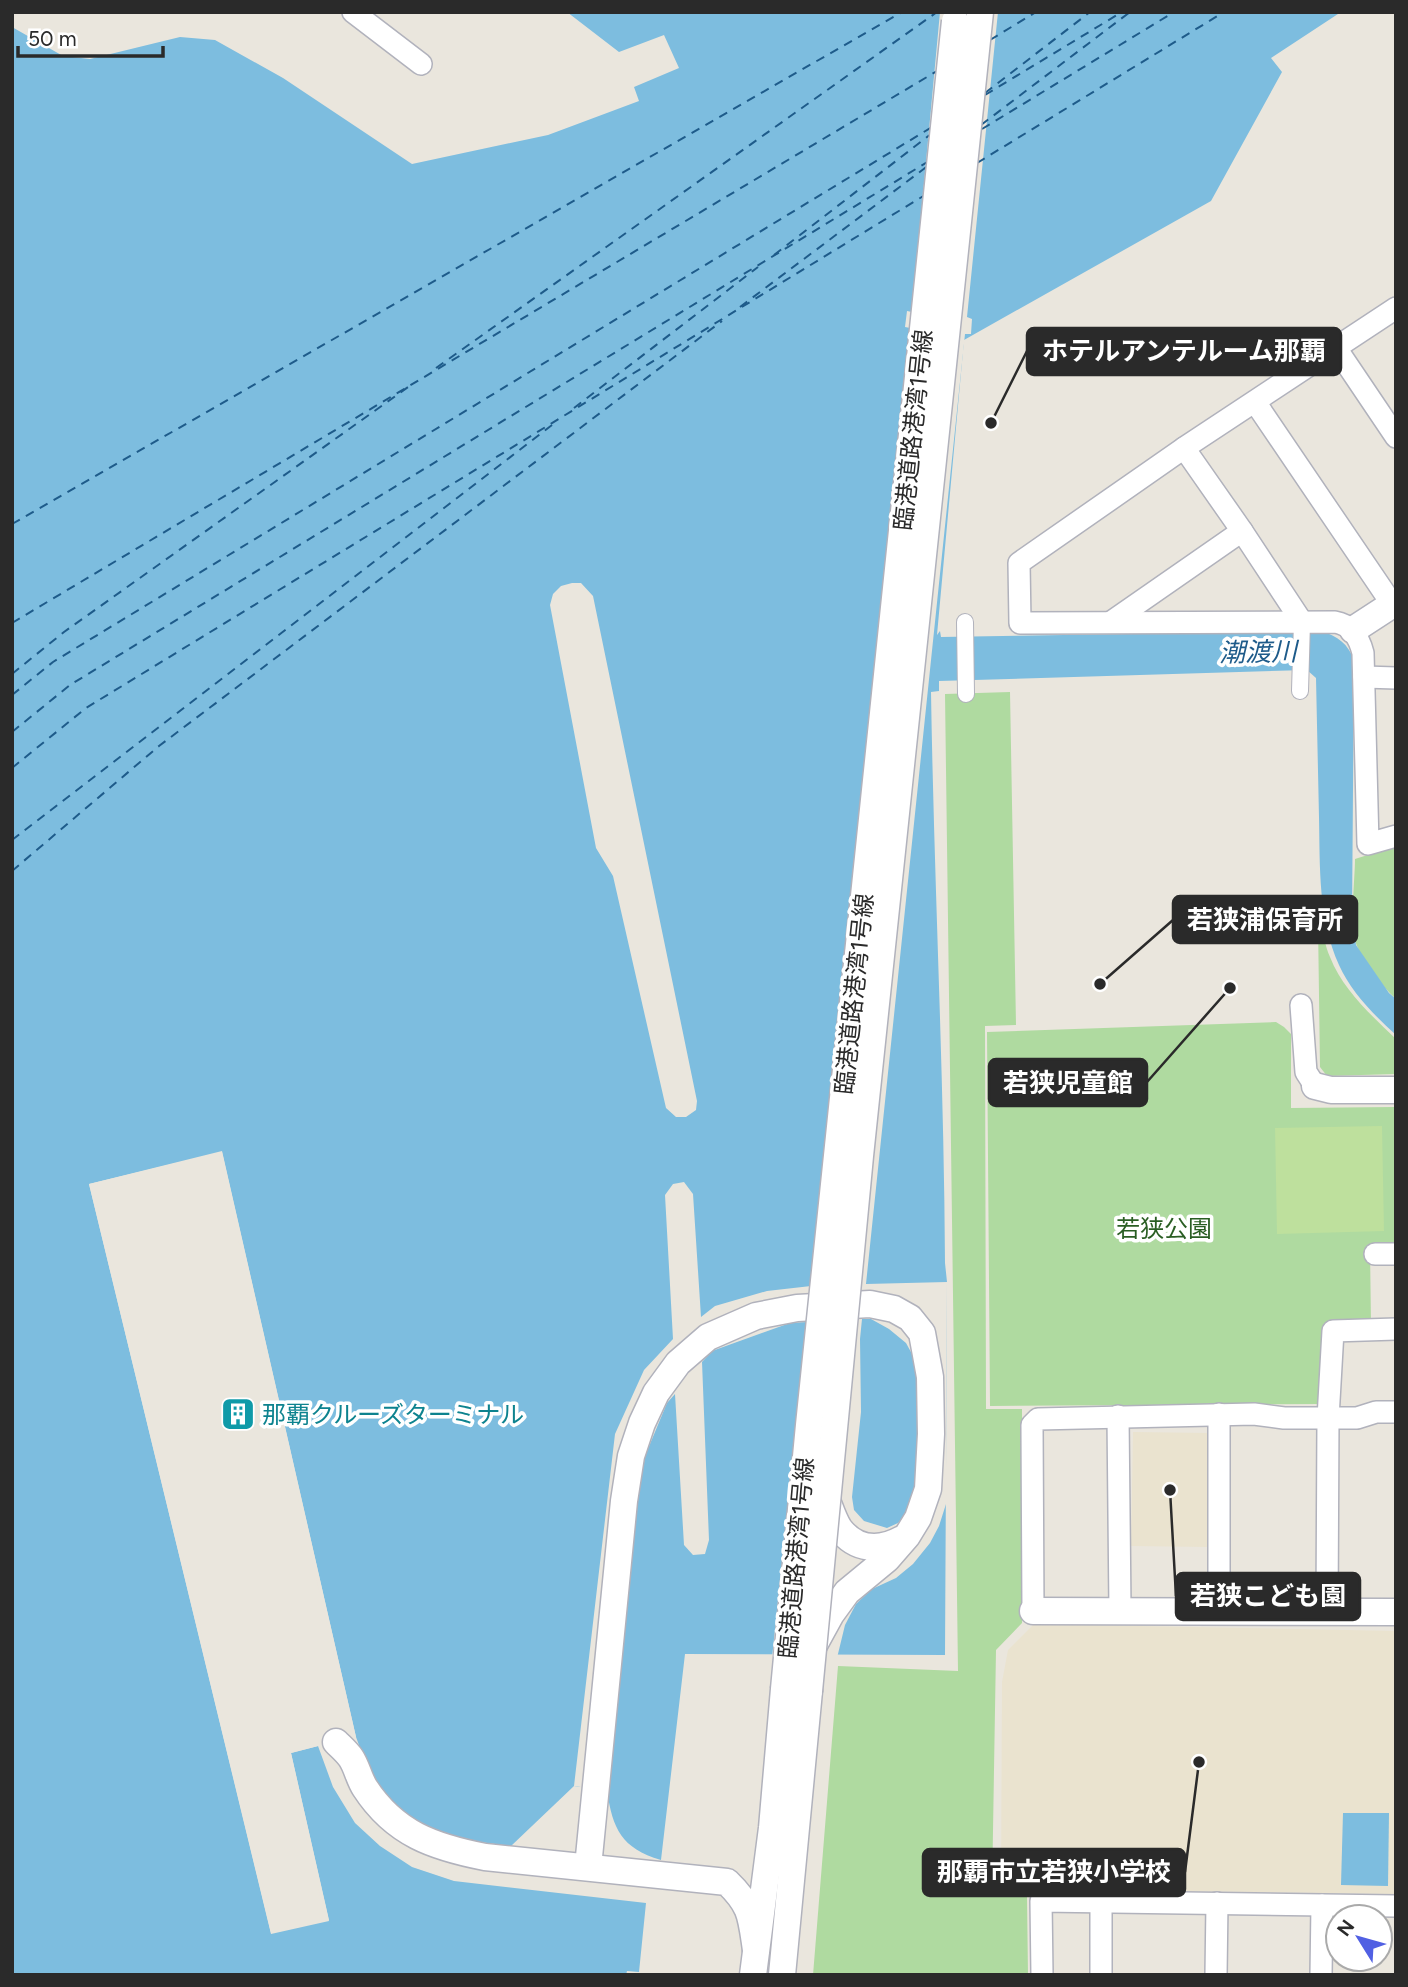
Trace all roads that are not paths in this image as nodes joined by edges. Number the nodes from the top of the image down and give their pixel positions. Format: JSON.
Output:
{"nodes":[{"id":1,"x":353,"y":12,"type":"edge"},
{"id":2,"x":956,"y":12,"type":"edge"},
{"id":3,"x":980,"y":12,"type":"edge"},
{"id":4,"x":421,"y":64,"type":"dead end"},
{"id":5,"x":1396,"y":309,"type":"edge"},
{"id":6,"x":1336,"y":348,"type":"junction"},
{"id":7,"x":1255,"y":402,"type":"junction"},
{"id":8,"x":1396,"y":437,"type":"edge"},
{"id":9,"x":1184,"y":448,"type":"junction"},
{"id":10,"x":1242,"y":531,"type":"junction"},
{"id":11,"x":1394,"y":603,"type":"edge"},
{"id":12,"x":965,"y":622,"type":"dead end"},
{"id":13,"x":1111,"y":622,"type":"junction"},
{"id":14,"x":1301,"y":628,"type":"junction"},
{"id":15,"x":1353,"y":630,"type":"junction"},
{"id":16,"x":1364,"y":677,"type":"junction"},
{"id":17,"x":1396,"y":678,"type":"edge"},
{"id":18,"x":1300,"y":691,"type":"dead end"},
{"id":19,"x":967,"y":694,"type":"dead end"},
{"id":20,"x":1396,"y":836,"type":"edge"},
{"id":21,"x":1301,"y":1005,"type":"dead end"},
{"id":22,"x":1315,"y":1086,"type":"joint"},
{"id":23,"x":1396,"y":1090,"type":"edge"},
{"id":24,"x":1396,"y":1329,"type":"edge"},
{"id":25,"x":1396,"y":1412,"type":"edge"},
{"id":26,"x":1219,"y":1415,"type":"junction"},
{"id":27,"x":1118,"y":1416,"type":"junction"},
{"id":28,"x":1328,"y":1418,"type":"junction"},
{"id":29,"x":828,"y":1503,"type":"junction"},
{"id":30,"x":907,"y":1536,"type":"junction"},
{"id":31,"x":1120,"y":1610,"type":"junction"},
{"id":32,"x":1033,"y":1611,"type":"joint"},
{"id":33,"x":1219,"y":1611,"type":"junction"},
{"id":34,"x":1327,"y":1611,"type":"junction"},
{"id":35,"x":1396,"y":1612,"type":"edge"},
{"id":36,"x":814,"y":1645,"type":"junction"},
{"id":37,"x":797,"y":1690,"type":"junction"},
{"id":38,"x":336,"y":1741,"type":"dead end"},
{"id":39,"x":772,"y":1828,"type":"junction"},
{"id":40,"x":588,"y":1867,"type":"junction"},
{"id":41,"x":727,"y":1882,"type":"junction"},
{"id":42,"x":1101,"y":1900,"type":"junction"},
{"id":43,"x":1217,"y":1903,"type":"junction"},
{"id":44,"x":1322,"y":1905,"type":"junction"},
{"id":45,"x":1396,"y":1906,"type":"edge"},
{"id":46,"x":754,"y":1962,"type":"edge"},
{"id":47,"x":782,"y":1975,"type":"edge"},
{"id":48,"x":1042,"y":1975,"type":"edge"},
{"id":49,"x":1101,"y":1975,"type":"edge"},
{"id":50,"x":1216,"y":1975,"type":"edge"},
{"id":51,"x":1321,"y":1975,"type":"edge"}],
"edges":[{"from":1,"to":4,"type":"street"},
{"from":2,"to":37,"type":"street","name":"臨港道路港湾1号線","bridge":true},
{"from":3,"to":29,"type":"street","name":"臨港道路港湾1号線","bridge":true},
{"from":5,"to":6,"type":"street"},
{"from":6,"to":7,"type":"street"},
{"from":6,"to":8,"type":"street"},
{"from":7,"to":9,"type":"street"},
{"from":7,"to":11,"type":"street"},
{"from":9,"to":10,"type":"street"},
{"from":9,"to":13,"type":"street"},
{"from":10,"to":13,"type":"street"},
{"from":10,"to":14,"type":"street"},
{"from":11,"to":15,"type":"street"},
{"from":12,"to":19,"type":"street"},
{"from":13,"to":14,"type":"street"},
{"from":14,"to":15,"type":"street"},
{"from":14,"to":18,"type":"street"},
{"from":15,"to":16,"type":"street"},
{"from":16,"to":17,"type":"street"},
{"from":16,"to":20,"type":"street"},
{"from":21,"to":22,"type":"street"},
{"from":22,"to":23,"type":"street"},
{"from":24,"to":28,"type":"street"},
{"from":25,"to":28,"type":"street"},
{"from":26,"to":27,"type":"street"},
{"from":26,"to":28,"type":"street"},
{"from":26,"to":33,"type":"street"},
{"from":27,"to":31,"type":"street"},
{"from":27,"to":32,"type":"street"},
{"from":28,"to":34,"type":"street"},
{"from":29,"to":30,"type":"street"},
{"from":29,"to":36,"type":"street","name":"臨港道路港湾1号線","bridge":true},
{"from":30,"to":36,"type":"street"},
{"from":30,"to":40,"type":"street","bridge":true},
{"from":31,"to":32,"type":"street"},
{"from":31,"to":33,"type":"street"},
{"from":33,"to":34,"type":"street"},
{"from":34,"to":35,"type":"street"},
{"from":36,"to":37,"type":"street","name":"臨港道路港湾1号線","bridge":true},
{"from":37,"to":39,"type":"street","name":"臨港道路港湾1号線"},
{"from":37,"to":47,"type":"street","name":"臨港道路港湾1号線"},
{"from":38,"to":40,"type":"street"},
{"from":39,"to":41,"type":"street"},
{"from":39,"to":46,"type":"street","name":"臨港道路港湾1号線"},
{"from":40,"to":41,"type":"street"},
{"from":41,"to":46,"type":"street"},
{"from":42,"to":43,"type":"street"},
{"from":42,"to":48,"type":"street"},
{"from":42,"to":49,"type":"street"},
{"from":43,"to":44,"type":"street"},
{"from":43,"to":50,"type":"street"},
{"from":44,"to":45,"type":"street"},
{"from":44,"to":51,"type":"street"}]}
